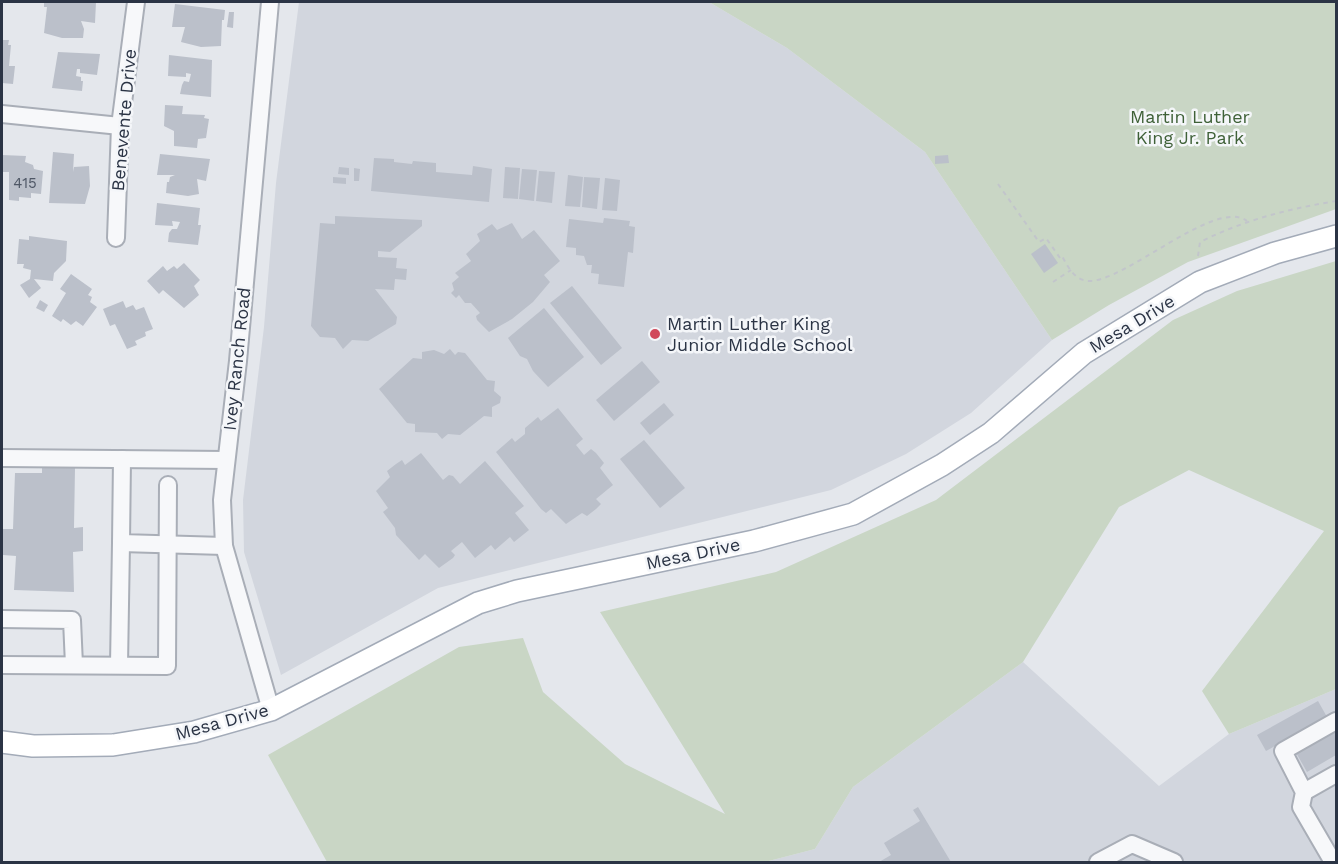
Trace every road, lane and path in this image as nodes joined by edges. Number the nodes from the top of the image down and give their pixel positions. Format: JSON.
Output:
{"nodes":[{"id":1,"x":136,"y":2,"type":"edge"},
{"id":2,"x":270,"y":2,"type":"edge"},
{"id":3,"x":2,"y":114,"type":"edge"},
{"id":4,"x":120,"y":126,"type":"junction"},
{"id":5,"x":998,"y":184,"type":"dead end"},
{"id":6,"x":1336,"y":201,"type":"edge"},
{"id":7,"x":1247,"y":221,"type":"junction"},
{"id":8,"x":1336,"y":236,"type":"edge"},
{"id":9,"x":116,"y":238,"type":"dead end"},
{"id":10,"x":1198,"y":256,"type":"dead end"},
{"id":11,"x":1071,"y":270,"type":"junction"},
{"id":12,"x":1053,"y":282,"type":"dead end"},
{"id":13,"x":2,"y":458,"type":"edge"},
{"id":14,"x":122,"y":459,"type":"junction"},
{"id":15,"x":226,"y":460,"type":"junction"},
{"id":16,"x":168,"y":485,"type":"dead end"},
{"id":17,"x":121,"y":543,"type":"junction"},
{"id":18,"x":168,"y":544,"type":"junction"},
{"id":19,"x":224,"y":546,"type":"junction"},
{"id":20,"x":2,"y":620,"type":"edge"},
{"id":21,"x":2,"y":665,"type":"edge"},
{"id":22,"x":74,"y":665,"type":"junction"},
{"id":23,"x":119,"y":665,"type":"junction"},
{"id":24,"x":271,"y":710,"type":"junction"},
{"id":25,"x":1336,"y":721,"type":"edge"},
{"id":26,"x":2,"y":742,"type":"edge"},
{"id":27,"x":1336,"y":774,"type":"edge"},
{"id":28,"x":1304,"y":792,"type":"junction"},
{"id":29,"x":1098,"y":862,"type":"edge"},
{"id":30,"x":1174,"y":862,"type":"edge"},
{"id":31,"x":1333,"y":862,"type":"edge"}],
"edges":[{"from":1,"to":4,"type":"street","name":"Benevente Drive"},
{"from":2,"to":15,"type":"street","name":"Ivey Ranch Road"},
{"from":3,"to":4,"type":"street"},
{"from":4,"to":9,"type":"street","name":"Benevente Drive"},
{"from":5,"to":11,"type":"path"},
{"from":6,"to":7,"type":"path"},
{"from":7,"to":10,"type":"path"},
{"from":7,"to":11,"type":"path"},
{"from":8,"to":24,"type":"main road","name":"Mesa Drive"},
{"from":11,"to":12,"type":"path"},
{"from":13,"to":14,"type":"street"},
{"from":14,"to":15,"type":"street"},
{"from":14,"to":17,"type":"street"},
{"from":15,"to":19,"type":"street","name":"Ivey Ranch Road"},
{"from":16,"to":18,"type":"street"},
{"from":17,"to":18,"type":"street"},
{"from":17,"to":23,"type":"street"},
{"from":18,"to":19,"type":"street"},
{"from":18,"to":23,"type":"street"},
{"from":19,"to":24,"type":"street","name":"Ivey Ranch Road"},
{"from":20,"to":22,"type":"street"},
{"from":21,"to":22,"type":"street"},
{"from":22,"to":23,"type":"street"},
{"from":24,"to":26,"type":"main road","name":"Mesa Drive"},
{"from":25,"to":28,"type":"street"},
{"from":27,"to":28,"type":"street"},
{"from":28,"to":31,"type":"street"},
{"from":29,"to":30,"type":"street"}]}
